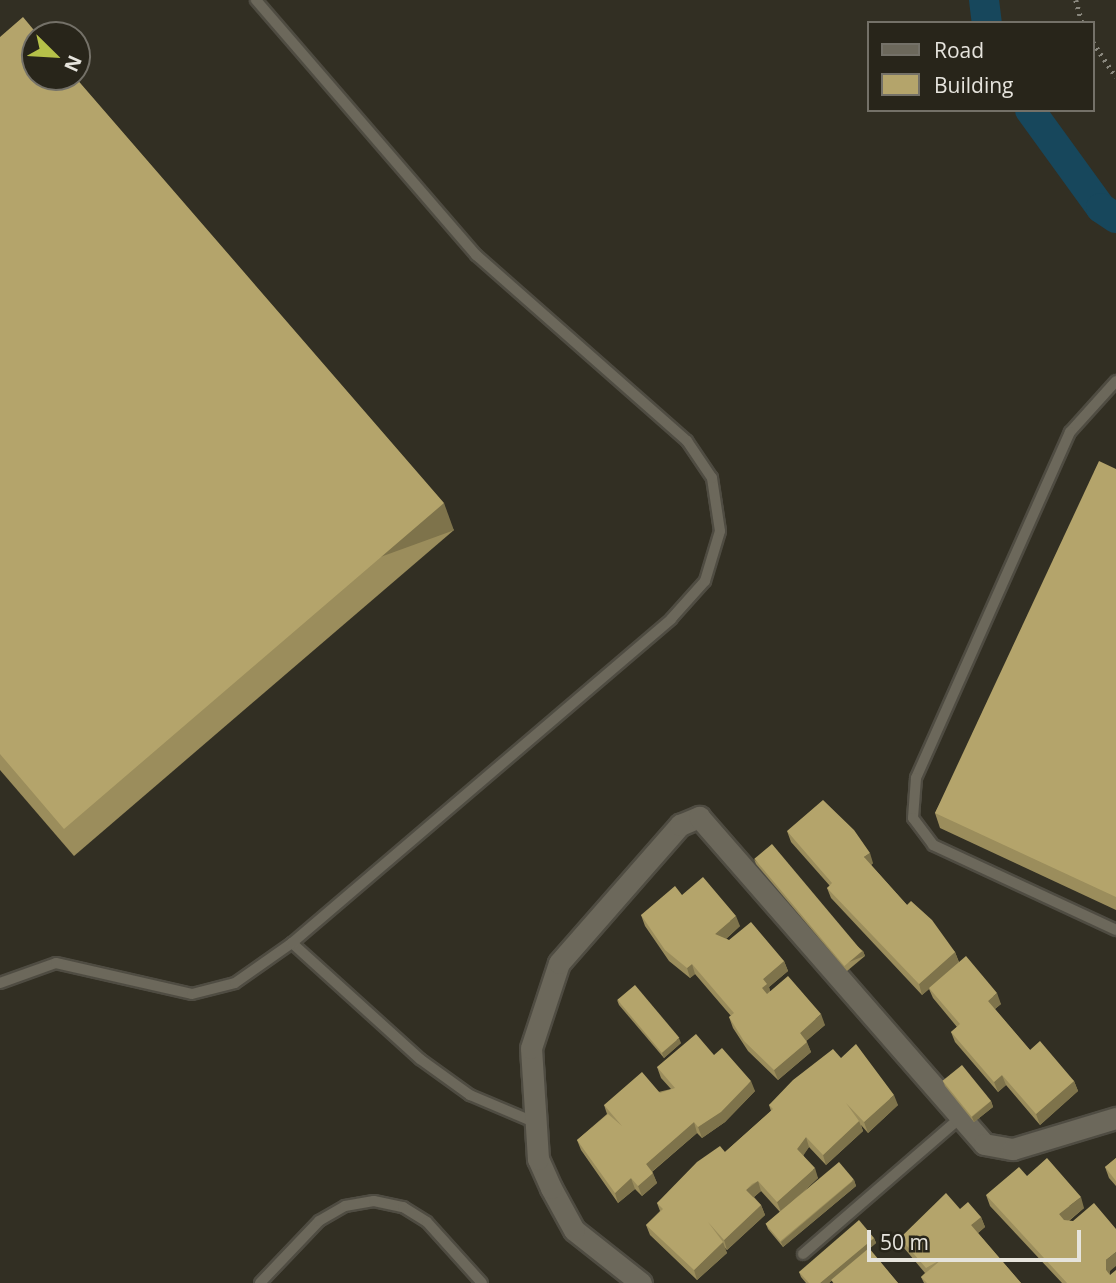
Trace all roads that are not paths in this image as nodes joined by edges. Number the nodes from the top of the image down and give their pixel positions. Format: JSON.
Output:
{"nodes":[{"id":1,"x":256,"y":0,"type":"edge"},
{"id":2,"x":1116,"y":381,"type":"edge"},
{"id":3,"x":1116,"y":930,"type":"edge"},
{"id":4,"x":292,"y":943,"type":"junction"},
{"id":5,"x":0,"y":984,"type":"edge"},
{"id":6,"x":961,"y":1117,"type":"junction"},
{"id":7,"x":1116,"y":1118,"type":"edge"},
{"id":8,"x":534,"y":1122,"type":"junction"},
{"id":9,"x":803,"y":1254,"type":"dead end"},
{"id":10,"x":260,"y":1283,"type":"edge"},
{"id":11,"x":482,"y":1283,"type":"edge"},
{"id":12,"x":641,"y":1283,"type":"edge"}],
"edges":[{"from":1,"to":4,"type":"lane"},
{"from":2,"to":3,"type":"lane"},
{"from":4,"to":5,"type":"lane"},
{"from":4,"to":8,"type":"lane"},
{"from":6,"to":7,"type":"street"},
{"from":6,"to":8,"type":"street"},
{"from":6,"to":9,"type":"lane"},
{"from":8,"to":12,"type":"street"},
{"from":10,"to":11,"type":"lane"}]}
